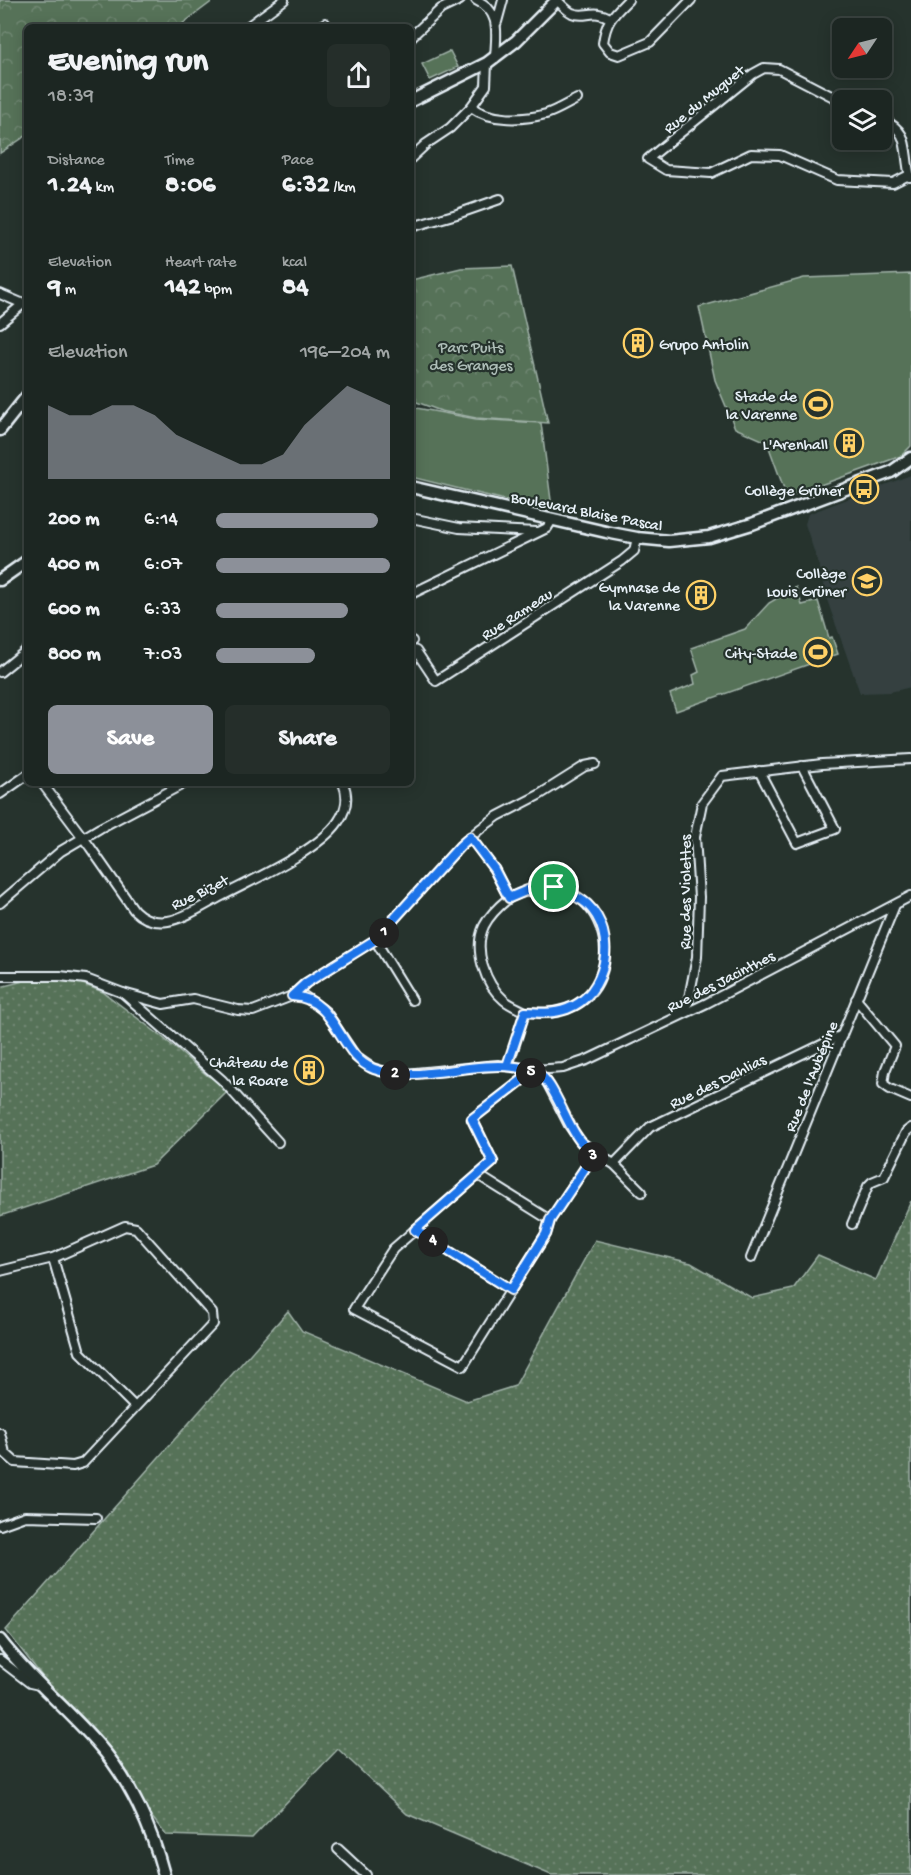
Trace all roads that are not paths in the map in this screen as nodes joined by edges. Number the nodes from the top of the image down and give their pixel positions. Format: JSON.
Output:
{"nodes":[{"id":1,"x":284,"y":0,"type":"edge"},
{"id":2,"x":460,"y":0,"type":"edge"},
{"id":3,"x":476,"y":0,"type":"edge"},
{"id":4,"x":503,"y":0,"type":"edge"},
{"id":5,"x":557,"y":0,"type":"edge"},
{"id":6,"x":628,"y":0,"type":"edge"},
{"id":7,"x":691,"y":0,"type":"edge"},
{"id":8,"x":610,"y":18,"type":"junction"},
{"id":9,"x":497,"y":22,"type":"junction"},
{"id":10,"x":251,"y":24,"type":"edge"},
{"id":11,"x":414,"y":34,"type":"edge"},
{"id":12,"x":491,"y":60,"type":"junction"},
{"id":13,"x":832,"y":96,"type":"edge"},
{"id":14,"x":414,"y":99,"type":"edge"},
{"id":15,"x":577,"y":99,"type":"dead end"},
{"id":16,"x":471,"y":107,"type":"junction"},
{"id":17,"x":892,"y":122,"type":"edge"},
{"id":18,"x":414,"y":156,"type":"edge"},
{"id":19,"x":910,"y":177,"type":"edge"},
{"id":20,"x":500,"y":199,"type":"dead end"},
{"id":21,"x":414,"y":226,"type":"edge"},
{"id":22,"x":0,"y":294,"type":"edge"},
{"id":23,"x":24,"y":305,"type":"edge"},
{"id":24,"x":24,"y":306,"type":"edge"},
{"id":25,"x":0,"y":323,"type":"edge"},
{"id":26,"x":24,"y":400,"type":"edge"},
{"id":27,"x":0,"y":430,"type":"edge"},
{"id":28,"x":911,"y":458,"type":"edge"},
{"id":29,"x":911,"y":470,"type":"edge"},
{"id":30,"x":891,"y":472,"type":"junction"},
{"id":31,"x":414,"y":488,"type":"edge"},
{"id":32,"x":414,"y":519,"type":"edge"},
{"id":33,"x":552,"y":520,"type":"junction"},
{"id":34,"x":539,"y":532,"type":"junction"},
{"id":35,"x":637,"y":538,"type":"junction"},
{"id":36,"x":24,"y":563,"type":"edge"},
{"id":37,"x":0,"y":580,"type":"edge"},
{"id":38,"x":414,"y":593,"type":"edge"},
{"id":39,"x":414,"y":648,"type":"edge"},
{"id":40,"x":24,"y":652,"type":"edge"},
{"id":41,"x":0,"y":672,"type":"edge"},
{"id":42,"x":911,"y":759,"type":"edge"},
{"id":43,"x":595,"y":764,"type":"dead end"},
{"id":44,"x":802,"y":766,"type":"junction"},
{"id":45,"x":759,"y":771,"type":"junction"},
{"id":46,"x":24,"y":777,"type":"edge"},
{"id":47,"x":44,"y":786,"type":"edge"},
{"id":48,"x":179,"y":786,"type":"edge"},
{"id":49,"x":345,"y":786,"type":"edge"},
{"id":50,"x":0,"y":794,"type":"edge"},
{"id":51,"x":470,"y":837,"type":"junction"},
{"id":52,"x":82,"y":838,"type":"junction"},
{"id":53,"x":911,"y":896,"type":"edge"},
{"id":54,"x":509,"y":898,"type":"junction"},
{"id":55,"x":0,"y":903,"type":"edge"},
{"id":56,"x":895,"y":905,"type":"junction"},
{"id":57,"x":375,"y":940,"type":"junction"},
{"id":58,"x":0,"y":976,"type":"edge"},
{"id":59,"x":123,"y":993,"type":"junction"},
{"id":60,"x":292,"y":996,"type":"junction"},
{"id":61,"x":856,"y":999,"type":"junction"},
{"id":62,"x":412,"y":1000,"type":"dead end"},
{"id":63,"x":525,"y":1012,"type":"junction"},
{"id":64,"x":674,"y":1019,"type":"junction"},
{"id":65,"x":842,"y":1035,"type":"junction"},
{"id":66,"x":507,"y":1066,"type":"junction"},
{"id":67,"x":535,"y":1070,"type":"junction"},
{"id":68,"x":911,"y":1098,"type":"edge"},
{"id":69,"x":911,"y":1128,"type":"edge"},
{"id":70,"x":278,"y":1142,"type":"dead end"},
{"id":71,"x":595,"y":1153,"type":"junction"},
{"id":72,"x":614,"y":1164,"type":"junction"},
{"id":73,"x":478,"y":1175,"type":"junction"},
{"id":74,"x":642,"y":1192,"type":"dead end"},
{"id":75,"x":550,"y":1220,"type":"junction"},
{"id":76,"x":852,"y":1224,"type":"dead end"},
{"id":77,"x":415,"y":1230,"type":"junction"},
{"id":78,"x":53,"y":1258,"type":"junction"},
{"id":79,"x":751,"y":1258,"type":"dead end"},
{"id":80,"x":0,"y":1271,"type":"edge"},
{"id":81,"x":511,"y":1290,"type":"junction"},
{"id":82,"x":135,"y":1407,"type":"junction"},
{"id":83,"x":0,"y":1433,"type":"edge"},
{"id":84,"x":96,"y":1518,"type":"dead end"},
{"id":85,"x":0,"y":1526,"type":"edge"},
{"id":86,"x":0,"y":1640,"type":"edge"},
{"id":87,"x":0,"y":1660,"type":"edge"},
{"id":88,"x":40,"y":1685,"type":"junction"},
{"id":89,"x":338,"y":1849,"type":"dead end"},
{"id":90,"x":164,"y":1875,"type":"edge"},
{"id":91,"x":366,"y":1875,"type":"edge"}],
"edges":[{"from":1,"to":10,"type":"street"},
{"from":2,"to":11,"type":"street"},
{"from":3,"to":9,"type":"street"},
{"from":4,"to":9,"type":"street"},
{"from":5,"to":8,"type":"street"},
{"from":5,"to":12,"type":"main road"},
{"from":6,"to":8,"type":"street"},
{"from":7,"to":8,"type":"street"},
{"from":9,"to":12,"type":"street"},
{"from":12,"to":14,"type":"main road"},
{"from":12,"to":16,"type":"street"},
{"from":13,"to":19,"type":"street","name":"Rue du Muguet"},
{"from":15,"to":16,"type":"street"},
{"from":16,"to":18,"type":"street"},
{"from":17,"to":19,"type":"street"},
{"from":20,"to":21,"type":"street"},
{"from":22,"to":23,"type":"street"},
{"from":24,"to":25,"type":"street"},
{"from":26,"to":27,"type":"main road"},
{"from":28,"to":30,"type":"main road","name":"Boulevard Blaise Pascal"},
{"from":29,"to":30,"type":"main road","name":"Boulevard Blaise Pascal"},
{"from":30,"to":35,"type":"main road","name":"Boulevard Blaise Pascal"},
{"from":31,"to":33,"type":"main road","name":"Boulevard Blaise Pascal"},
{"from":32,"to":34,"type":"street","name":"Boulevard Blaise Pascal"},
{"from":33,"to":34,"type":"street"},
{"from":33,"to":35,"type":"main road","name":"Boulevard Blaise Pascal"},
{"from":34,"to":38,"type":"street"},
{"from":35,"to":39,"type":"street","name":"Rue Rameau"},
{"from":36,"to":37,"type":"main road"},
{"from":40,"to":41,"type":"street"},
{"from":42,"to":44,"type":"street","name":"Rue des Violettes"},
{"from":43,"to":51,"type":"street"},
{"from":44,"to":45,"type":"street","name":"Rue des Violettes"},
{"from":44,"to":45,"type":"street"},
{"from":45,"to":64,"type":"street","name":"Rue des Violettes"},
{"from":46,"to":50,"type":"street"},
{"from":47,"to":52,"type":"street","name":"Rue Bizet"},
{"from":48,"to":52,"type":"street"},
{"from":49,"to":52,"type":"street","name":"Rue Bizet"},
{"from":51,"to":54,"type":"street"},
{"from":51,"to":57,"type":"street"},
{"from":52,"to":55,"type":"street"},
{"from":53,"to":56,"type":"street","name":"Rue des Jacinthes"},
{"from":54,"to":63,"type":"street"},
{"from":54,"to":63,"type":"street"},
{"from":56,"to":61,"type":"street","name":"Rue de l'Aubépine"},
{"from":56,"to":64,"type":"street","name":"Rue des Jacinthes"},
{"from":57,"to":60,"type":"street"},
{"from":57,"to":62,"type":"street"},
{"from":58,"to":59,"type":"street"},
{"from":59,"to":60,"type":"street"},
{"from":59,"to":70,"type":"street"},
{"from":60,"to":66,"type":"street","name":"Rue des Jacinthes"},
{"from":61,"to":65,"type":"street","name":"Rue de l'Aubépine"},
{"from":61,"to":68,"type":"street"},
{"from":63,"to":66,"type":"street"},
{"from":64,"to":67,"type":"street","name":"Rue des Jacinthes"},
{"from":65,"to":72,"type":"street","name":"Rue des Dahlias"},
{"from":65,"to":79,"type":"street","name":"Rue de l'Aubépine"},
{"from":66,"to":67,"type":"street","name":"Rue des Jacinthes"},
{"from":67,"to":71,"type":"street"},
{"from":67,"to":73,"type":"street"},
{"from":69,"to":76,"type":"street"},
{"from":71,"to":72,"type":"street"},
{"from":71,"to":75,"type":"street"},
{"from":72,"to":74,"type":"street"},
{"from":73,"to":75,"type":"street"},
{"from":73,"to":77,"type":"street"},
{"from":75,"to":81,"type":"street"},
{"from":77,"to":81,"type":"street"},
{"from":77,"to":81,"type":"street"},
{"from":78,"to":80,"type":"street"},
{"from":78,"to":82,"type":"street"},
{"from":78,"to":82,"type":"street"},
{"from":82,"to":83,"type":"street"},
{"from":84,"to":85,"type":"street"},
{"from":86,"to":88,"type":"main road"},
{"from":87,"to":88,"type":"street"},
{"from":88,"to":90,"type":"main road"},
{"from":89,"to":91,"type":"street"}]}
